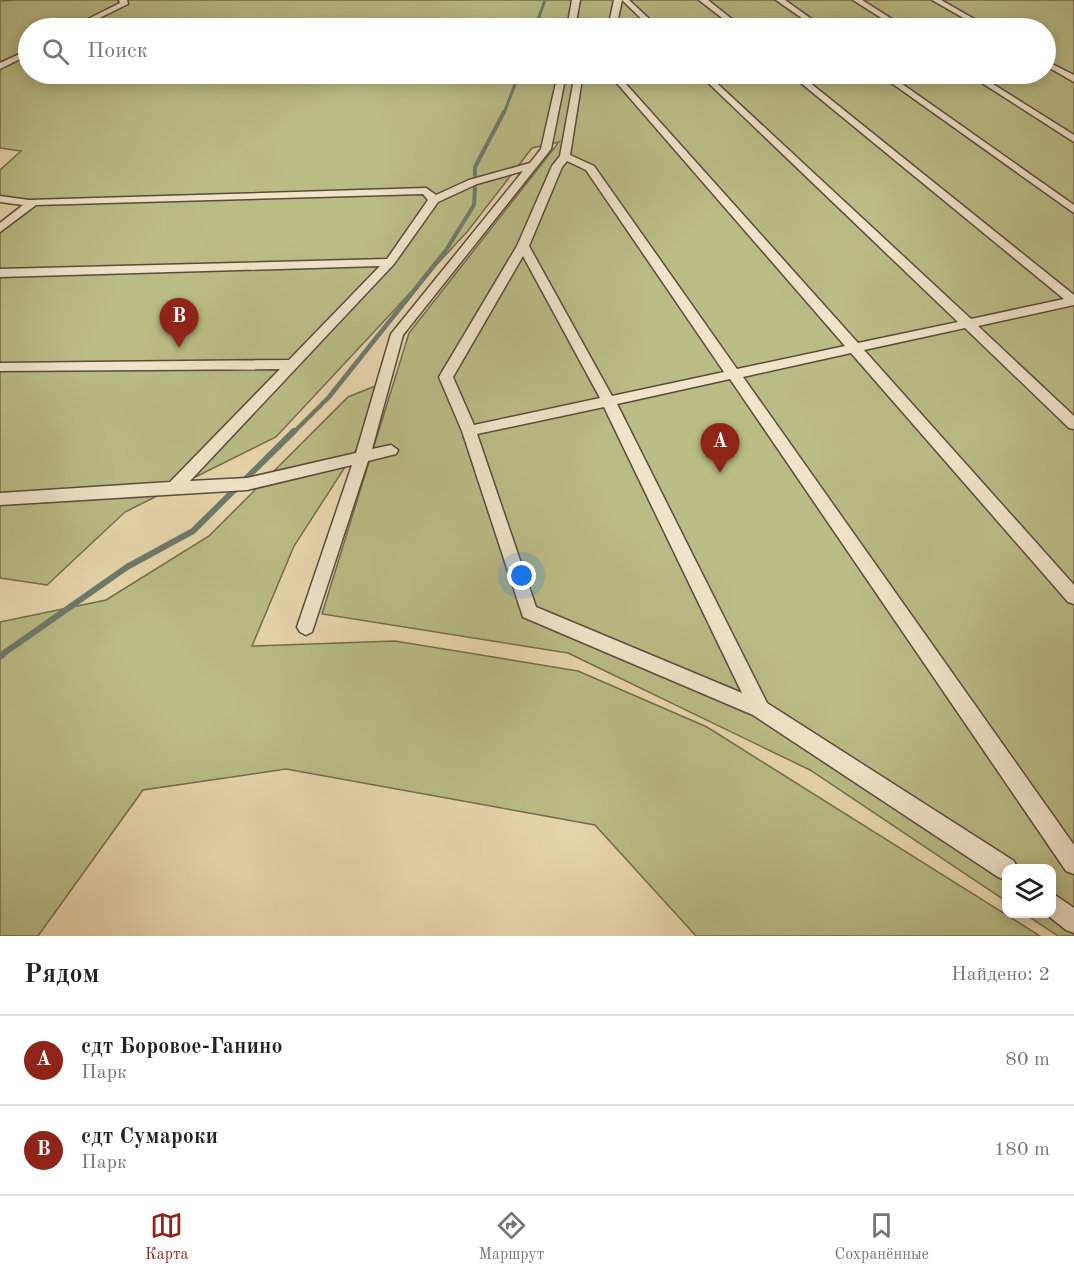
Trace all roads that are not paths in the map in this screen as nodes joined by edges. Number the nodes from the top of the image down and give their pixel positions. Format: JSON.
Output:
{"nodes":[{"id":1,"x":123,"y":0,"type":"edge"},
{"id":2,"x":576,"y":0,"type":"edge"},
{"id":3,"x":618,"y":0,"type":"edge"},
{"id":4,"x":625,"y":0,"type":"edge"},
{"id":5,"x":704,"y":0,"type":"edge"},
{"id":6,"x":780,"y":0,"type":"edge"},
{"id":7,"x":857,"y":0,"type":"edge"},
{"id":8,"x":936,"y":0,"type":"edge"},
{"id":9,"x":95,"y":18,"type":"edge"},
{"id":10,"x":573,"y":18,"type":"edge"},
{"id":11,"x":614,"y":18,"type":"edge"},
{"id":12,"x":644,"y":18,"type":"edge"},
{"id":13,"x":726,"y":18,"type":"edge"},
{"id":14,"x":806,"y":18,"type":"edge"},
{"id":15,"x":886,"y":18,"type":"edge"},
{"id":16,"x":968,"y":18,"type":"edge"},
{"id":17,"x":18,"y":56,"type":"edge"},
{"id":18,"x":0,"y":66,"type":"edge"},
{"id":19,"x":1056,"y":69,"type":"edge"},
{"id":20,"x":1074,"y":79,"type":"edge"},
{"id":21,"x":560,"y":84,"type":"edge"},
{"id":22,"x":577,"y":84,"type":"edge"},
{"id":23,"x":622,"y":84,"type":"edge"},
{"id":24,"x":713,"y":84,"type":"edge"},
{"id":25,"x":806,"y":84,"type":"edge"},
{"id":26,"x":897,"y":84,"type":"edge"},
{"id":27,"x":988,"y":84,"type":"edge"},
{"id":28,"x":1074,"y":139,"type":"edge"},
{"id":29,"x":565,"y":156,"type":"junction"},
{"id":30,"x":533,"y":165,"type":"junction"},
{"id":31,"x":0,"y":199,"type":"edge"},
{"id":32,"x":434,"y":200,"type":"junction"},
{"id":33,"x":25,"y":202,"type":"dead end"},
{"id":34,"x":1074,"y":210,"type":"edge"},
{"id":35,"x":0,"y":229,"type":"edge"},
{"id":36,"x":524,"y":246,"type":"junction"},
{"id":37,"x":390,"y":262,"type":"junction"},
{"id":38,"x":0,"y":273,"type":"edge"},
{"id":39,"x":1074,"y":301,"type":"edge"},
{"id":40,"x":968,"y":324,"type":"junction"},
{"id":41,"x":856,"y":348,"type":"junction"},
{"id":42,"x":295,"y":364,"type":"junction"},
{"id":43,"x":0,"y":368,"type":"edge"},
{"id":44,"x":735,"y":374,"type":"junction"},
{"id":45,"x":608,"y":401,"type":"junction"},
{"id":46,"x":1074,"y":424,"type":"edge"},
{"id":47,"x":469,"y":431,"type":"junction"},
{"id":48,"x":391,"y":450,"type":"dead end"},
{"id":49,"x":362,"y":457,"type":"junction"},
{"id":50,"x":174,"y":488,"type":"junction"},
{"id":51,"x":0,"y":499,"type":"edge"},
{"id":52,"x":1074,"y":597,"type":"edge"},
{"id":53,"x":306,"y":627,"type":"dead end"},
{"id":54,"x":760,"y":709,"type":"junction"},
{"id":55,"x":1074,"y":863,"type":"edge"},
{"id":56,"x":1002,"y":866,"type":"edge"},
{"id":57,"x":1056,"y":907,"type":"edge"},
{"id":58,"x":1074,"y":922,"type":"edge"}],
"edges":[{"from":1,"to":9,"type":"street"},
{"from":2,"to":10,"type":"street"},
{"from":3,"to":11,"type":"street"},
{"from":4,"to":12,"type":"street"},
{"from":5,"to":13,"type":"street"},
{"from":6,"to":14,"type":"street"},
{"from":7,"to":15,"type":"street"},
{"from":8,"to":16,"type":"street"},
{"from":17,"to":18,"type":"street"},
{"from":19,"to":20,"type":"street"},
{"from":21,"to":30,"type":"street"},
{"from":22,"to":29,"type":"street"},
{"from":23,"to":41,"type":"street"},
{"from":24,"to":40,"type":"street"},
{"from":25,"to":39,"type":"street"},
{"from":26,"to":34,"type":"street"},
{"from":27,"to":28,"type":"street"},
{"from":29,"to":36,"type":"street"},
{"from":29,"to":44,"type":"street"},
{"from":30,"to":32,"type":"street"},
{"from":30,"to":49,"type":"street"},
{"from":31,"to":33,"type":"street"},
{"from":32,"to":35,"type":"street"},
{"from":32,"to":37,"type":"street"},
{"from":36,"to":45,"type":"street"},
{"from":36,"to":47,"type":"street"},
{"from":37,"to":38,"type":"street"},
{"from":37,"to":42,"type":"street"},
{"from":39,"to":40,"type":"street"},
{"from":40,"to":41,"type":"street"},
{"from":40,"to":46,"type":"street"},
{"from":41,"to":44,"type":"street"},
{"from":41,"to":52,"type":"street"},
{"from":42,"to":43,"type":"street"},
{"from":42,"to":50,"type":"street"},
{"from":44,"to":45,"type":"street"},
{"from":44,"to":55,"type":"street"},
{"from":45,"to":47,"type":"street"},
{"from":45,"to":54,"type":"street"},
{"from":47,"to":54,"type":"street"},
{"from":48,"to":49,"type":"street"},
{"from":49,"to":50,"type":"street"},
{"from":49,"to":53,"type":"street"},
{"from":50,"to":51,"type":"street"},
{"from":54,"to":56,"type":"street"},
{"from":57,"to":58,"type":"street"}]}
